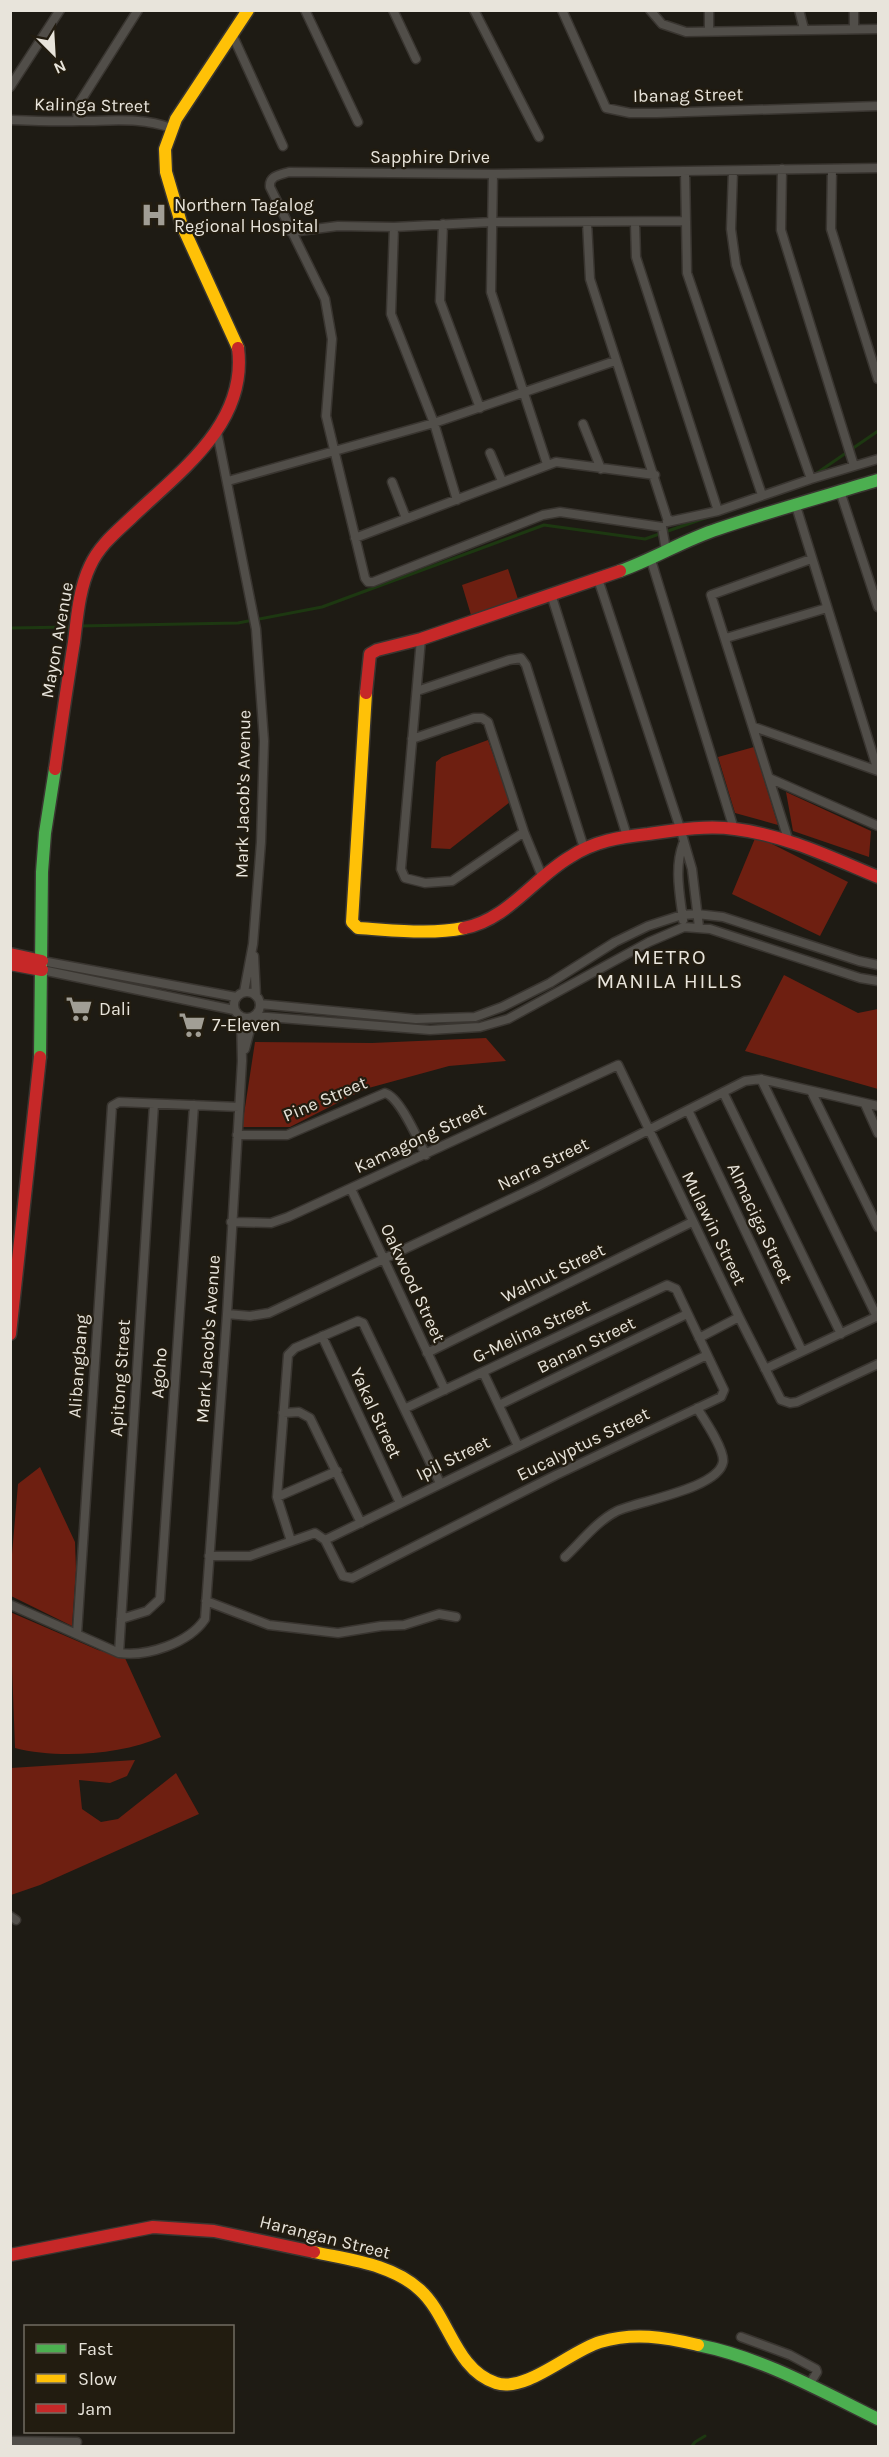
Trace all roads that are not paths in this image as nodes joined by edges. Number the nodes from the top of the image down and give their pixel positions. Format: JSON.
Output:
{"nodes":[{"id":1,"x":60,"y":10,"type":"edge"},
{"id":2,"x":138,"y":10,"type":"edge"},
{"id":3,"x":248,"y":10,"type":"edge"},
{"id":4,"x":305,"y":10,"type":"edge"},
{"id":5,"x":393,"y":10,"type":"edge"},
{"id":6,"x":474,"y":10,"type":"edge"},
{"id":7,"x":562,"y":10,"type":"edge"},
{"id":8,"x":650,"y":10,"type":"edge"},
{"id":9,"x":709,"y":10,"type":"edge"},
{"id":10,"x":799,"y":10,"type":"edge"},
{"id":11,"x":854,"y":10,"type":"edge"},
{"id":12,"x":804,"y":29,"type":"junction"},
{"id":13,"x":854,"y":29,"type":"junction"},
{"id":14,"x":879,"y":29,"type":"edge"},
{"id":15,"x":709,"y":31,"type":"junction"},
{"id":16,"x":232,"y":34,"type":"junction"},
{"id":17,"x":416,"y":59,"type":"dead end"},
{"id":18,"x":10,"y":87,"type":"edge"},
{"id":19,"x":879,"y":106,"type":"edge"},
{"id":20,"x":10,"y":120,"type":"edge"},
{"id":21,"x":77,"y":122,"type":"junction"},
{"id":22,"x":358,"y":122,"type":"dead end"},
{"id":23,"x":171,"y":128,"type":"junction"},
{"id":24,"x":539,"y":137,"type":"dead end"},
{"id":25,"x":282,"y":146,"type":"dead end"},
{"id":26,"x":879,"y":168,"type":"edge"},
{"id":27,"x":782,"y":169,"type":"junction"},
{"id":28,"x":832,"y":169,"type":"junction"},
{"id":29,"x":685,"y":171,"type":"junction"},
{"id":30,"x":732,"y":171,"type":"junction"},
{"id":31,"x":493,"y":174,"type":"junction"},
{"id":32,"x":686,"y":221,"type":"junction"},
{"id":33,"x":492,"y":222,"type":"junction"},
{"id":34,"x":587,"y":222,"type":"junction"},
{"id":35,"x":635,"y":223,"type":"junction"},
{"id":36,"x":443,"y":224,"type":"junction"},
{"id":37,"x":394,"y":227,"type":"junction"},
{"id":38,"x":291,"y":232,"type":"junction"},
{"id":39,"x":615,"y":361,"type":"junction"},
{"id":40,"x":879,"y":379,"type":"edge"},
{"id":41,"x":525,"y":392,"type":"junction"},
{"id":42,"x":480,"y":408,"type":"junction"},
{"id":43,"x":434,"y":423,"type":"junction"},
{"id":44,"x":583,"y":424,"type":"dead end"},
{"id":45,"x":217,"y":432,"type":"junction"},
{"id":46,"x":335,"y":452,"type":"junction"},
{"id":47,"x":490,"y":453,"type":"dead end"},
{"id":48,"x":879,"y":459,"type":"edge"},
{"id":49,"x":547,"y":464,"type":"junction"},
{"id":50,"x":854,"y":466,"type":"junction"},
{"id":51,"x":601,"y":469,"type":"junction"},
{"id":52,"x":655,"y":475,"type":"junction"},
{"id":53,"x":811,"y":479,"type":"junction"},
{"id":54,"x":879,"y":480,"type":"edge"},
{"id":55,"x":228,"y":481,"type":"junction"},
{"id":56,"x":502,"y":481,"type":"junction"},
{"id":57,"x":392,"y":482,"type":"dead end"},
{"id":58,"x":840,"y":491,"type":"junction"},
{"id":59,"x":762,"y":495,"type":"junction"},
{"id":60,"x":457,"y":500,"type":"junction"},
{"id":61,"x":796,"y":506,"type":"junction"},
{"id":62,"x":718,"y":511,"type":"junction"},
{"id":63,"x":406,"y":518,"type":"junction"},
{"id":64,"x":670,"y":520,"type":"junction"},
{"id":65,"x":662,"y":527,"type":"junction"},
{"id":66,"x":355,"y":538,"type":"junction"},
{"id":67,"x":666,"y":550,"type":"junction"},
{"id":68,"x":811,"y":559,"type":"junction"},
{"id":69,"x":651,"y":560,"type":"junction"},
{"id":70,"x":598,"y":579,"type":"junction"},
{"id":71,"x":551,"y":594,"type":"junction"},
{"id":72,"x":879,"y":607,"type":"edge"},
{"id":73,"x":827,"y":608,"type":"junction"},
{"id":74,"x":726,"y":638,"type":"junction"},
{"id":75,"x":421,"y":639,"type":"junction"},
{"id":76,"x":417,"y":691,"type":"junction"},
{"id":77,"x":754,"y":727,"type":"junction"},
{"id":78,"x":412,"y":739,"type":"junction"},
{"id":79,"x":879,"y":771,"type":"edge"},
{"id":80,"x":769,"y":778,"type":"junction"},
{"id":81,"x":879,"y":826,"type":"edge"},
{"id":82,"x":734,"y":829,"type":"junction"},
{"id":83,"x":681,"y":831,"type":"junction"},
{"id":84,"x":524,"y":832,"type":"junction"},
{"id":85,"x":627,"y":836,"type":"junction"},
{"id":86,"x":789,"y":842,"type":"junction"},
{"id":87,"x":683,"y":844,"type":"junction"},
{"id":88,"x":584,"y":848,"type":"junction"},
{"id":89,"x":542,"y":876,"type":"junction"},
{"id":90,"x":879,"y":878,"type":"edge"},
{"id":91,"x":697,"y":914,"type":"junction"},
{"id":92,"x":682,"y":915,"type":"junction"},
{"id":93,"x":684,"y":927,"type":"junction"},
{"id":94,"x":699,"y":927,"type":"junction"},
{"id":95,"x":253,"y":944,"type":"junction"},
{"id":96,"x":10,"y":954,"type":"edge"},
{"id":97,"x":10,"y":964,"type":"edge"},
{"id":98,"x":879,"y":964,"type":"edge"},
{"id":99,"x":42,"y":965,"type":"junction"},
{"id":100,"x":879,"y":981,"type":"edge"},
{"id":101,"x":240,"y":994,"type":"junction"},
{"id":102,"x":258,"y":1000,"type":"junction"},
{"id":103,"x":234,"y":1010,"type":"junction"},
{"id":104,"x":254,"y":1017,"type":"junction"},
{"id":105,"x":241,"y":1018,"type":"junction"},
{"id":106,"x":242,"y":1061,"type":"junction"},
{"id":107,"x":618,"y":1065,"type":"joint"},
{"id":108,"x":761,"y":1079,"type":"junction"},
{"id":109,"x":811,"y":1091,"type":"junction"},
{"id":110,"x":723,"y":1092,"type":"junction"},
{"id":111,"x":154,"y":1104,"type":"junction"},
{"id":112,"x":865,"y":1104,"type":"junction"},
{"id":113,"x":194,"y":1105,"type":"junction"},
{"id":114,"x":879,"y":1106,"type":"edge"},
{"id":115,"x":239,"y":1107,"type":"junction"},
{"id":116,"x":688,"y":1110,"type":"junction"},
{"id":117,"x":649,"y":1130,"type":"junction"},
{"id":118,"x":879,"y":1132,"type":"edge"},
{"id":119,"x":237,"y":1135,"type":"junction"},
{"id":120,"x":426,"y":1155,"type":"junction"},
{"id":121,"x":351,"y":1189,"type":"junction"},
{"id":122,"x":231,"y":1222,"type":"junction"},
{"id":123,"x":692,"y":1222,"type":"junction"},
{"id":124,"x":879,"y":1227,"type":"edge"},
{"id":125,"x":383,"y":1259,"type":"junction"},
{"id":126,"x":671,"y":1285,"type":"joint"},
{"id":127,"x":227,"y":1314,"type":"junction"},
{"id":128,"x":687,"y":1314,"type":"junction"},
{"id":129,"x":878,"y":1316,"type":"edge"},
{"id":130,"x":739,"y":1317,"type":"junction"},
{"id":131,"x":10,"y":1334,"type":"edge"},
{"id":132,"x":841,"y":1334,"type":"junction"},
{"id":133,"x":322,"y":1336,"type":"junction"},
{"id":134,"x":699,"y":1338,"type":"junction"},
{"id":135,"x":802,"y":1351,"type":"junction"},
{"id":136,"x":427,"y":1353,"type":"junction"},
{"id":137,"x":708,"y":1355,"type":"junction"},
{"id":138,"x":879,"y":1364,"type":"edge"},
{"id":139,"x":765,"y":1369,"type":"junction"},
{"id":140,"x":483,"y":1372,"type":"junction"},
{"id":141,"x":445,"y":1390,"type":"junction"},
{"id":142,"x":498,"y":1405,"type":"junction"},
{"id":143,"x":406,"y":1408,"type":"junction"},
{"id":144,"x":697,"y":1408,"type":"junction"},
{"id":145,"x":283,"y":1413,"type":"junction"},
{"id":146,"x":518,"y":1446,"type":"junction"},
{"id":147,"x":337,"y":1471,"type":"junction"},
{"id":148,"x":440,"y":1483,"type":"junction"},
{"id":149,"x":277,"y":1497,"type":"junction"},
{"id":150,"x":400,"y":1503,"type":"junction"},
{"id":151,"x":361,"y":1523,"type":"junction"},
{"id":152,"x":326,"y":1540,"type":"junction"},
{"id":153,"x":291,"y":1541,"type":"junction"},
{"id":154,"x":209,"y":1556,"type":"junction"},
{"id":155,"x":565,"y":1557,"type":"dead end"},
{"id":156,"x":206,"y":1601,"type":"junction"},
{"id":157,"x":11,"y":1605,"type":"edge"},
{"id":158,"x":456,"y":1617,"type":"dead end"},
{"id":159,"x":121,"y":1619,"type":"junction"},
{"id":160,"x":77,"y":1634,"type":"junction"},
{"id":161,"x":119,"y":1653,"type":"junction"},
{"id":162,"x":10,"y":2255,"type":"edge"},
{"id":163,"x":741,"y":2337,"type":"dead end"},
{"id":164,"x":809,"y":2385,"type":"junction"},
{"id":165,"x":879,"y":2419,"type":"edge"},
{"id":166,"x":10,"y":2441,"type":"edge"},
{"id":167,"x":77,"y":2442,"type":"dead end"}],
"edges":[{"from":1,"to":18,"type":"street"},
{"from":2,"to":21,"type":"street"},
{"from":3,"to":16,"type":"main road","name":"Mayon Avenue"},
{"from":4,"to":22,"type":"street"},
{"from":5,"to":17,"type":"street"},
{"from":6,"to":24,"type":"street"},
{"from":7,"to":19,"type":"street","name":"Ibanag Street"},
{"from":8,"to":15,"type":"street"},
{"from":9,"to":15,"type":"street"},
{"from":10,"to":12,"type":"street"},
{"from":11,"to":13,"type":"street"},
{"from":12,"to":13,"type":"street"},
{"from":12,"to":15,"type":"street"},
{"from":13,"to":14,"type":"street"},
{"from":16,"to":23,"type":"main road","name":"Mayon Avenue"},
{"from":16,"to":25,"type":"street"},
{"from":20,"to":21,"type":"street","name":"Kalinga Street"},
{"from":21,"to":23,"type":"street","name":"Kalinga Street"},
{"from":23,"to":45,"type":"main road","name":"Mayon Avenue"},
{"from":26,"to":28,"type":"street","name":"Sapphire Drive"},
{"from":27,"to":28,"type":"street","name":"Sapphire Drive"},
{"from":27,"to":30,"type":"street","name":"Sapphire Drive"},
{"from":27,"to":50,"type":"street"},
{"from":28,"to":40,"type":"street"},
{"from":29,"to":30,"type":"street","name":"Sapphire Drive"},
{"from":29,"to":31,"type":"street","name":"Sapphire Drive"},
{"from":29,"to":32,"type":"street"},
{"from":30,"to":53,"type":"street"},
{"from":31,"to":33,"type":"street"},
{"from":31,"to":38,"type":"street","name":"Sapphire Drive"},
{"from":32,"to":35,"type":"street"},
{"from":32,"to":59,"type":"street"},
{"from":33,"to":34,"type":"street"},
{"from":33,"to":36,"type":"street"},
{"from":33,"to":41,"type":"street"},
{"from":34,"to":35,"type":"street"},
{"from":34,"to":39,"type":"street"},
{"from":35,"to":62,"type":"street"},
{"from":36,"to":37,"type":"street"},
{"from":36,"to":42,"type":"street"},
{"from":37,"to":38,"type":"street"},
{"from":37,"to":43,"type":"street"},
{"from":38,"to":46,"type":"street","name":"Sapphire Drive"},
{"from":39,"to":41,"type":"street"},
{"from":39,"to":52,"type":"street"},
{"from":41,"to":42,"type":"street"},
{"from":41,"to":49,"type":"street"},
{"from":42,"to":43,"type":"street"},
{"from":43,"to":46,"type":"street"},
{"from":43,"to":60,"type":"street"},
{"from":44,"to":51,"type":"street"},
{"from":45,"to":55,"type":"street","name":"Mark Jacob's Avenue"},
{"from":45,"to":99,"type":"main road","name":"Mayon Avenue"},
{"from":46,"to":55,"type":"street"},
{"from":46,"to":66,"type":"street","name":"Sapphire Drive"},
{"from":47,"to":56,"type":"street"},
{"from":48,"to":50,"type":"street"},
{"from":49,"to":51,"type":"street"},
{"from":49,"to":56,"type":"street"},
{"from":50,"to":53,"type":"street"},
{"from":51,"to":52,"type":"street"},
{"from":52,"to":64,"type":"street"},
{"from":53,"to":59,"type":"street"},
{"from":54,"to":58,"type":"main road"},
{"from":55,"to":95,"type":"street","name":"Mark Jacob's Avenue"},
{"from":56,"to":60,"type":"street"},
{"from":57,"to":63,"type":"street"},
{"from":58,"to":61,"type":"main road"},
{"from":58,"to":72,"type":"street"},
{"from":59,"to":62,"type":"street"},
{"from":60,"to":63,"type":"street"},
{"from":61,"to":67,"type":"main road"},
{"from":61,"to":68,"type":"street"},
{"from":62,"to":64,"type":"street"},
{"from":63,"to":66,"type":"street"},
{"from":64,"to":65,"type":"street"},
{"from":65,"to":66,"type":"street","name":"Sapphire Drive"},
{"from":65,"to":67,"type":"street"},
{"from":67,"to":69,"type":"main road"},
{"from":68,"to":73,"type":"street"},
{"from":68,"to":74,"type":"street"},
{"from":69,"to":70,"type":"main road"},
{"from":69,"to":82,"type":"street"},
{"from":70,"to":71,"type":"main road"},
{"from":70,"to":83,"type":"street"},
{"from":71,"to":75,"type":"main road"},
{"from":71,"to":85,"type":"street"},
{"from":73,"to":74,"type":"street"},
{"from":73,"to":79,"type":"street"},
{"from":74,"to":77,"type":"street"},
{"from":75,"to":76,"type":"street"},
{"from":75,"to":89,"type":"main road"},
{"from":76,"to":78,"type":"street"},
{"from":76,"to":88,"type":"street"},
{"from":77,"to":79,"type":"street"},
{"from":77,"to":80,"type":"street"},
{"from":78,"to":84,"type":"street"},
{"from":78,"to":84,"type":"street"},
{"from":80,"to":81,"type":"street"},
{"from":80,"to":86,"type":"street"},
{"from":82,"to":83,"type":"main road"},
{"from":82,"to":86,"type":"main road"},
{"from":83,"to":85,"type":"main road"},
{"from":83,"to":87,"type":"street"},
{"from":84,"to":89,"type":"street"},
{"from":85,"to":88,"type":"main road"},
{"from":86,"to":90,"type":"main road"},
{"from":87,"to":91,"type":"street"},
{"from":87,"to":92,"type":"street"},
{"from":88,"to":89,"type":"main road"},
{"from":91,"to":92,"type":"street"},
{"from":91,"to":94,"type":"street"},
{"from":91,"to":98,"type":"street"},
{"from":92,"to":93,"type":"street"},
{"from":92,"to":102,"type":"street"},
{"from":93,"to":94,"type":"street"},
{"from":93,"to":104,"type":"street"},
{"from":94,"to":100,"type":"street"},
{"from":95,"to":101,"type":"street","name":"Mark Jacob's Avenue"},
{"from":95,"to":102,"type":"street","name":"Mark Jacob's Avenue"},
{"from":96,"to":99,"type":"main road"},
{"from":97,"to":99,"type":"main road"},
{"from":99,"to":101,"type":"street"},
{"from":99,"to":103,"type":"street"},
{"from":99,"to":131,"type":"main road","name":"Mayon Avenue"},
{"from":101,"to":102,"type":"street"},
{"from":101,"to":103,"type":"street"},
{"from":102,"to":104,"type":"street"},
{"from":103,"to":105,"type":"street"},
{"from":104,"to":105,"type":"street"},
{"from":104,"to":106,"type":"street","name":"Mark Jacob's Avenue"},
{"from":105,"to":106,"type":"street","name":"Mark Jacob's Avenue"},
{"from":106,"to":115,"type":"street","name":"Mark Jacob's Avenue"},
{"from":107,"to":117,"type":"street","name":"Mulawin Street"},
{"from":107,"to":120,"type":"street","name":"Kamagong Street"},
{"from":108,"to":109,"type":"street","name":"Narra Street"},
{"from":108,"to":110,"type":"street","name":"Narra Street"},
{"from":108,"to":129,"type":"street"},
{"from":109,"to":112,"type":"street","name":"Narra Street"},
{"from":109,"to":124,"type":"street"},
{"from":110,"to":116,"type":"street","name":"Narra Street"},
{"from":110,"to":132,"type":"street"},
{"from":111,"to":113,"type":"street"},
{"from":111,"to":159,"type":"street","name":"Apitong Street"},
{"from":111,"to":160,"type":"street","name":"Alibangbang"},
{"from":112,"to":114,"type":"street","name":"Narra Street"},
{"from":112,"to":118,"type":"street"},
{"from":113,"to":115,"type":"street"},
{"from":113,"to":159,"type":"street","name":"Agoho"},
{"from":115,"to":119,"type":"street","name":"Mark Jacob's Avenue"},
{"from":116,"to":117,"type":"street","name":"Narra Street"},
{"from":116,"to":135,"type":"street","name":"Almaciga Street"},
{"from":117,"to":123,"type":"street","name":"Mulawin Street"},
{"from":117,"to":125,"type":"street","name":"Narra Street"},
{"from":119,"to":120,"type":"street","name":"Pine Street"},
{"from":119,"to":122,"type":"street","name":"Mark Jacob's Avenue"},
{"from":120,"to":121,"type":"street","name":"Kamagong Street"},
{"from":121,"to":122,"type":"street","name":"Kamagong Street"},
{"from":121,"to":125,"type":"street","name":"Oakwood Street"},
{"from":122,"to":127,"type":"street","name":"Mark Jacob's Avenue"},
{"from":123,"to":130,"type":"street","name":"Mulawin Street"},
{"from":123,"to":136,"type":"street","name":"Walnut Street"},
{"from":125,"to":127,"type":"street","name":"Narra Street"},
{"from":125,"to":136,"type":"street","name":"Oakwood Street"},
{"from":126,"to":128,"type":"street","name":"Eucalyptus Street"},
{"from":126,"to":140,"type":"street","name":"G-Melina Street"},
{"from":127,"to":154,"type":"street","name":"Mark Jacob's Avenue"},
{"from":128,"to":134,"type":"street","name":"Eucalyptus Street"},
{"from":128,"to":142,"type":"street","name":"Banan Street"},
{"from":129,"to":132,"type":"street"},
{"from":130,"to":134,"type":"street"},
{"from":130,"to":139,"type":"street","name":"Mulawin Street"},
{"from":132,"to":135,"type":"street"},
{"from":133,"to":143,"type":"street"},
{"from":133,"to":145,"type":"street"},
{"from":133,"to":150,"type":"street","name":"Yakal Street"},
{"from":134,"to":137,"type":"street","name":"Eucalyptus Street"},
{"from":135,"to":139,"type":"street"},
{"from":136,"to":141,"type":"street","name":"Oakwood Street"},
{"from":137,"to":144,"type":"street","name":"Eucalyptus Street"},
{"from":137,"to":146,"type":"street","name":"Ipil Street"},
{"from":138,"to":139,"type":"street","name":"Mulawin Street"},
{"from":140,"to":141,"type":"street","name":"G-Melina Street"},
{"from":140,"to":142,"type":"street"},
{"from":141,"to":143,"type":"street","name":"G-Melina Street"},
{"from":142,"to":146,"type":"street"},
{"from":143,"to":148,"type":"street"},
{"from":144,"to":152,"type":"street","name":"Eucalyptus Street"},
{"from":144,"to":155,"type":"street"},
{"from":145,"to":147,"type":"street"},
{"from":145,"to":149,"type":"street"},
{"from":146,"to":148,"type":"street","name":"Ipil Street"},
{"from":147,"to":149,"type":"street"},
{"from":147,"to":151,"type":"street"},
{"from":148,"to":150,"type":"street","name":"Ipil Street"},
{"from":149,"to":153,"type":"street"},
{"from":150,"to":151,"type":"street","name":"Ipil Street"},
{"from":151,"to":152,"type":"street","name":"Ipil Street"},
{"from":152,"to":153,"type":"street","name":"Ipil Street"},
{"from":153,"to":154,"type":"street","name":"Ipil Street"},
{"from":154,"to":156,"type":"street","name":"Mark Jacob's Avenue"},
{"from":156,"to":158,"type":"street"},
{"from":156,"to":161,"type":"street","name":"Mark Jacob's Avenue"},
{"from":157,"to":160,"type":"street"},
{"from":159,"to":161,"type":"street","name":"Apitong Street"},
{"from":160,"to":161,"type":"street"},
{"from":162,"to":164,"type":"main road","name":"Harangan Street"},
{"from":163,"to":164,"type":"street"},
{"from":164,"to":165,"type":"main road","name":"Harangan Street"},
{"from":166,"to":167,"type":"street"}]}
